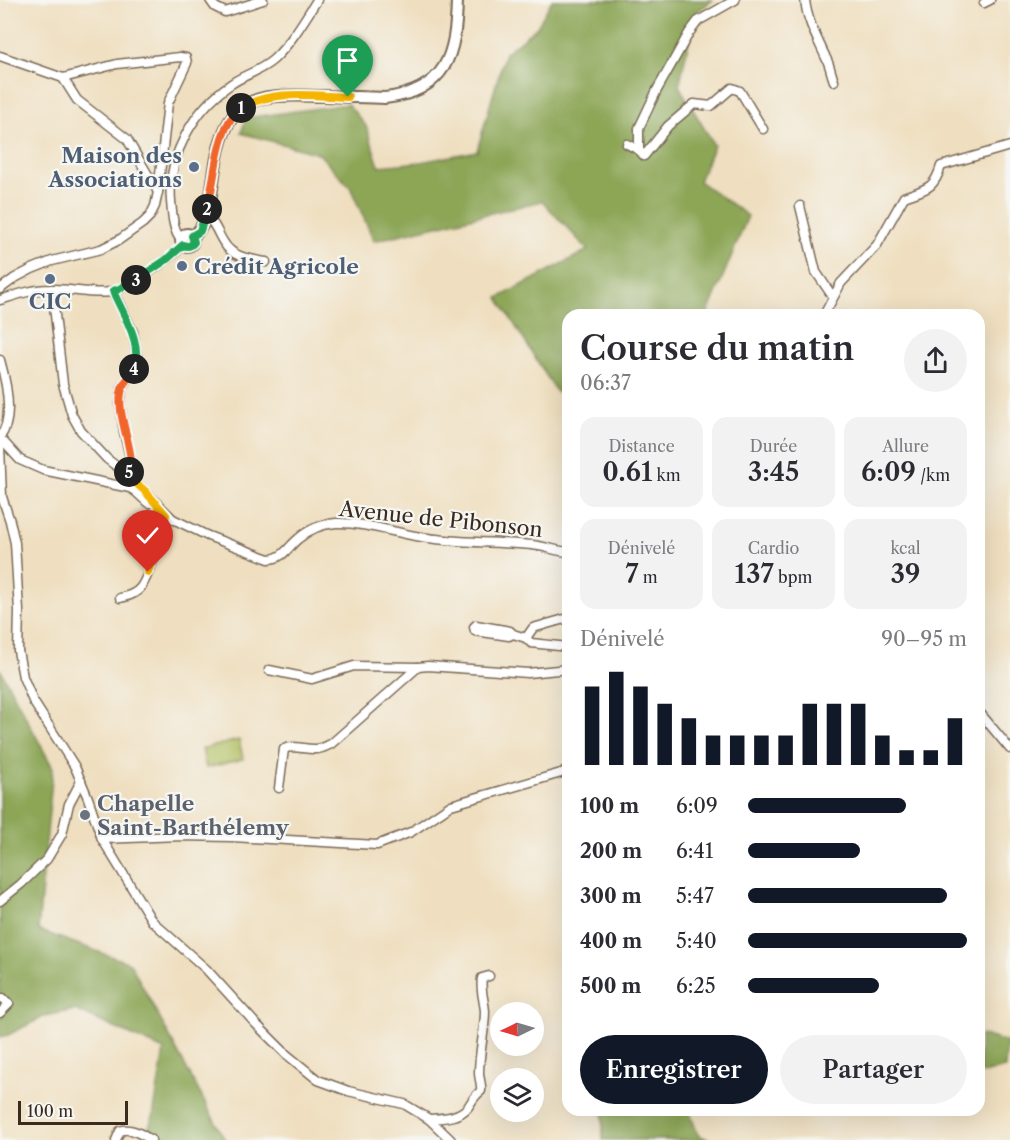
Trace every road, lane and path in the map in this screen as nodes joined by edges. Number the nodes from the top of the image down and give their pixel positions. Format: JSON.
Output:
{"nodes":[{"id":1,"x":210,"y":0,"type":"edge"},
{"id":2,"x":263,"y":0,"type":"edge"},
{"id":3,"x":317,"y":0,"type":"edge"},
{"id":4,"x":457,"y":0,"type":"edge"},
{"id":5,"x":735,"y":0,"type":"edge"},
{"id":6,"x":805,"y":0,"type":"edge"},
{"id":7,"x":0,"y":56,"type":"edge"},
{"id":8,"x":63,"y":78,"type":"junction"},
{"id":9,"x":834,"y":81,"type":"dead end"},
{"id":10,"x":763,"y":129,"type":"dead end"},
{"id":11,"x":627,"y":144,"type":"dead end"},
{"id":12,"x":1010,"y":146,"type":"edge"},
{"id":13,"x":639,"y":150,"type":"junction"},
{"id":14,"x":158,"y":192,"type":"junction"},
{"id":15,"x":800,"y":206,"type":"dead end"},
{"id":16,"x":206,"y":216,"type":"junction"},
{"id":17,"x":185,"y":239,"type":"junction"},
{"id":18,"x":266,"y":262,"type":"dead end"},
{"id":19,"x":0,"y":289,"type":"edge"},
{"id":20,"x":52,"y":289,"type":"junction"},
{"id":21,"x":113,"y":291,"type":"junction"},
{"id":22,"x":833,"y":297,"type":"junction"},
{"id":23,"x":0,"y":300,"type":"edge"},
{"id":24,"x":827,"y":309,"type":"edge"},
{"id":25,"x":0,"y":360,"type":"edge"},
{"id":26,"x":0,"y":438,"type":"edge"},
{"id":27,"x":0,"y":447,"type":"edge"},
{"id":28,"x":128,"y":476,"type":"junction"},
{"id":29,"x":155,"y":503,"type":"junction"},
{"id":30,"x":166,"y":515,"type":"junction"},
{"id":31,"x":562,"y":551,"type":"edge"},
{"id":32,"x":120,"y":598,"type":"dead end"},
{"id":33,"x":562,"y":620,"type":"edge"},
{"id":34,"x":513,"y":634,"type":"dead end"},
{"id":35,"x":526,"y":638,"type":"junction"},
{"id":36,"x":562,"y":646,"type":"edge"},
{"id":37,"x":418,"y":667,"type":"junction"},
{"id":38,"x":269,"y":670,"type":"dead end"},
{"id":39,"x":562,"y":670,"type":"edge"},
{"id":40,"x":985,"y":719,"type":"edge"},
{"id":41,"x":1010,"y":749,"type":"edge"},
{"id":42,"x":562,"y":773,"type":"edge"},
{"id":43,"x":81,"y":782,"type":"junction"},
{"id":44,"x":279,"y":788,"type":"dead end"},
{"id":45,"x":102,"y":839,"type":"junction"},
{"id":46,"x":0,"y":901,"type":"edge"},
{"id":47,"x":489,"y":976,"type":"dead end"},
{"id":48,"x":0,"y":998,"type":"edge"},
{"id":49,"x":0,"y":1013,"type":"edge"},
{"id":50,"x":429,"y":1119,"type":"junction"},
{"id":51,"x":116,"y":1140,"type":"edge"},
{"id":52,"x":151,"y":1140,"type":"edge"},
{"id":53,"x":451,"y":1140,"type":"edge"}],
"edges":[{"from":1,"to":2,"type":"street"},
{"from":3,"to":17,"type":"street"},
{"from":4,"to":16,"type":"main road"},
{"from":5,"to":13,"type":"street"},
{"from":6,"to":9,"type":"street"},
{"from":7,"to":8,"type":"street"},
{"from":8,"to":14,"type":"street"},
{"from":8,"to":14,"type":"street"},
{"from":10,"to":13,"type":"street"},
{"from":11,"to":13,"type":"street"},
{"from":12,"to":22,"type":"street"},
{"from":14,"to":19,"type":"street"},
{"from":15,"to":22,"type":"street"},
{"from":16,"to":17,"type":"main road"},
{"from":16,"to":18,"type":"street"},
{"from":17,"to":21,"type":"street"},
{"from":20,"to":21,"type":"street"},
{"from":20,"to":23,"type":"street"},
{"from":20,"to":28,"type":"street","name":"Avenue de Pibonson"},
{"from":21,"to":28,"type":"street"},
{"from":22,"to":24,"type":"street"},
{"from":25,"to":26,"type":"street"},
{"from":26,"to":29,"type":"street"},
{"from":27,"to":43,"type":"street"},
{"from":28,"to":29,"type":"street","name":"Avenue de Pibonson"},
{"from":29,"to":30,"type":"street","name":"Avenue de Pibonson"},
{"from":30,"to":31,"type":"street","name":"Avenue de Pibonson"},
{"from":30,"to":32,"type":"street"},
{"from":33,"to":35,"type":"street"},
{"from":34,"to":35,"type":"street"},
{"from":35,"to":36,"type":"street"},
{"from":37,"to":38,"type":"street"},
{"from":37,"to":39,"type":"street"},
{"from":37,"to":44,"type":"street"},
{"from":40,"to":41,"type":"street"},
{"from":42,"to":45,"type":"street"},
{"from":43,"to":45,"type":"street"},
{"from":43,"to":46,"type":"street"},
{"from":45,"to":50,"type":"street"},
{"from":47,"to":50,"type":"street"},
{"from":48,"to":49,"type":"street"},
{"from":50,"to":53,"type":"street"},
{"from":51,"to":52,"type":"street"}]}
